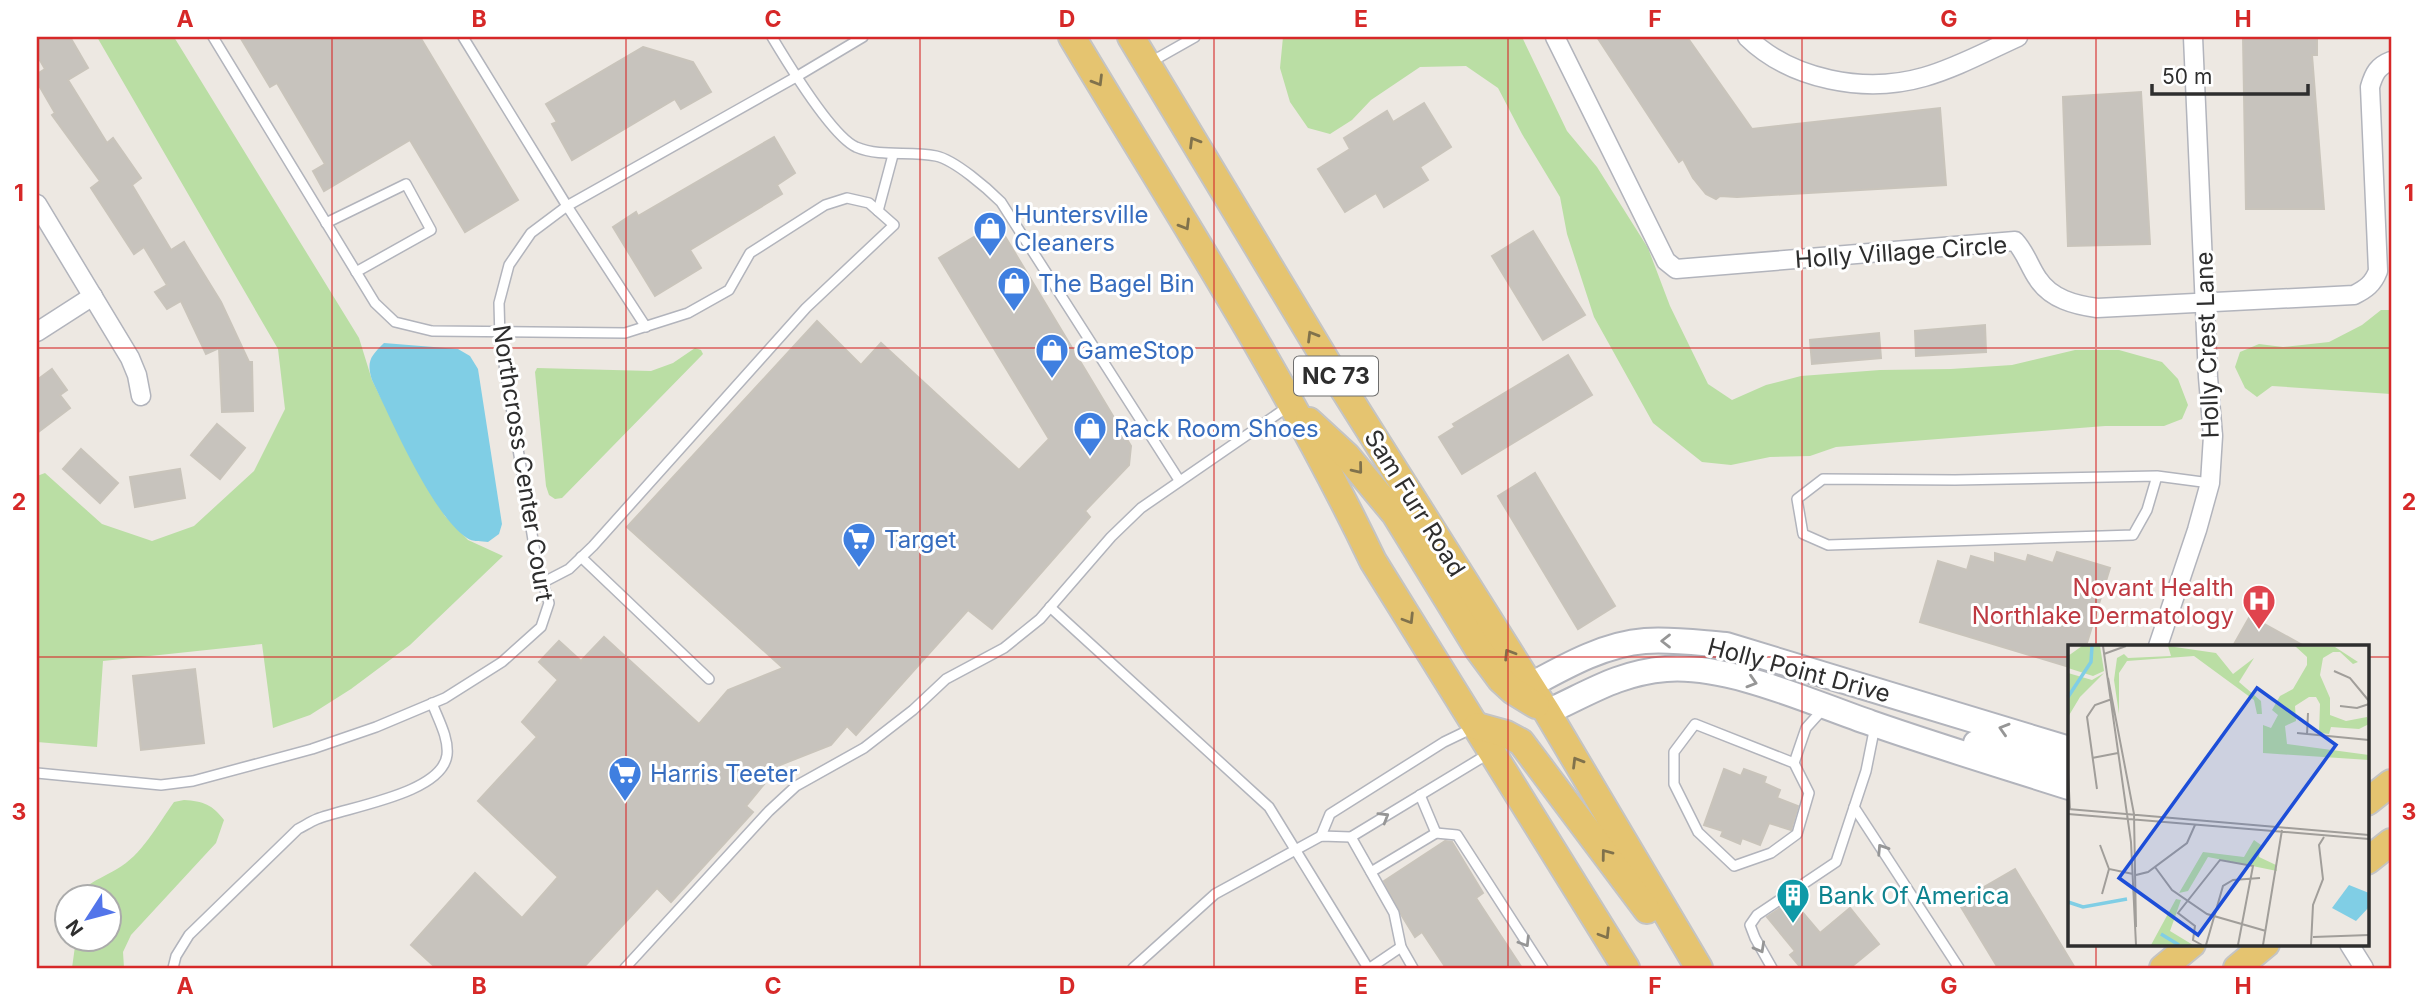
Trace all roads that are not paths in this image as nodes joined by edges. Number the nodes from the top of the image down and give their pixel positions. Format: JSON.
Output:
{"nodes":[{"id":1,"x":213,"y":37,"type":"edge"},
{"id":2,"x":463,"y":37,"type":"edge"},
{"id":3,"x":772,"y":37,"type":"edge"},
{"id":4,"x":863,"y":37,"type":"edge"},
{"id":5,"x":1072,"y":37,"type":"edge"},
{"id":6,"x":1131,"y":37,"type":"edge"},
{"id":7,"x":1195,"y":37,"type":"edge"},
{"id":8,"x":1555,"y":37,"type":"edge"},
{"id":9,"x":1747,"y":37,"type":"edge"},
{"id":10,"x":2018,"y":37,"type":"edge"},
{"id":11,"x":2193,"y":37,"type":"edge"},
{"id":12,"x":2391,"y":61,"type":"edge"},
{"id":13,"x":1147,"y":64,"type":"junction"},
{"id":14,"x":796,"y":77,"type":"junction"},
{"id":15,"x":893,"y":155,"type":"junction"},
{"id":16,"x":37,"y":204,"type":"edge"},
{"id":17,"x":567,"y":206,"type":"junction"},
{"id":18,"x":878,"y":211,"type":"junction"},
{"id":19,"x":326,"y":223,"type":"junction"},
{"id":20,"x":356,"y":272,"type":"junction"},
{"id":21,"x":93,"y":296,"type":"junction"},
{"id":22,"x":2206,"y":302,"type":"junction"},
{"id":23,"x":646,"y":327,"type":"junction"},
{"id":24,"x":500,"y":331,"type":"junction"},
{"id":25,"x":37,"y":332,"type":"edge"},
{"id":26,"x":141,"y":396,"type":"dead end"},
{"id":27,"x":1292,"y":404,"type":"junction"},
{"id":28,"x":2157,"y":476,"type":"junction"},
{"id":29,"x":1179,"y":480,"type":"junction"},
{"id":30,"x":2210,"y":483,"type":"junction"},
{"id":31,"x":581,"y":557,"type":"junction"},
{"id":32,"x":542,"y":583,"type":"junction"},
{"id":33,"x":1050,"y":607,"type":"junction"},
{"id":34,"x":2158,"y":645,"type":"edge"},
{"id":35,"x":709,"y":679,"type":"dead end"},
{"id":36,"x":1529,"y":686,"type":"junction"},
{"id":37,"x":432,"y":704,"type":"junction"},
{"id":38,"x":1825,"y":707,"type":"junction"},
{"id":39,"x":1547,"y":712,"type":"junction"},
{"id":40,"x":1875,"y":724,"type":"junction"},
{"id":41,"x":1477,"y":726,"type":"junction"},
{"id":42,"x":2068,"y":749,"type":"edge"},
{"id":43,"x":1493,"y":751,"type":"junction"},
{"id":44,"x":1794,"y":763,"type":"junction"},
{"id":45,"x":2068,"y":766,"type":"edge"},
{"id":46,"x":37,"y":773,"type":"edge"},
{"id":47,"x":2391,"y":783,"type":"edge"},
{"id":48,"x":2068,"y":787,"type":"edge"},
{"id":49,"x":1420,"y":795,"type":"junction"},
{"id":50,"x":2368,"y":801,"type":"edge"},
{"id":51,"x":1854,"y":807,"type":"junction"},
{"id":52,"x":1437,"y":833,"type":"junction"},
{"id":53,"x":1321,"y":836,"type":"junction"},
{"id":54,"x":1351,"y":837,"type":"junction"},
{"id":55,"x":2391,"y":842,"type":"edge"},
{"id":56,"x":1296,"y":850,"type":"junction"},
{"id":57,"x":2368,"y":860,"type":"edge"},
{"id":58,"x":1371,"y":872,"type":"junction"},
{"id":59,"x":2190,"y":946,"type":"edge"},
{"id":60,"x":2264,"y":946,"type":"edge"},
{"id":61,"x":2350,"y":946,"type":"edge"},
{"id":62,"x":1401,"y":947,"type":"junction"},
{"id":63,"x":173,"y":968,"type":"edge"},
{"id":64,"x":625,"y":968,"type":"edge"},
{"id":65,"x":1133,"y":968,"type":"edge"},
{"id":66,"x":1369,"y":968,"type":"edge"},
{"id":67,"x":1413,"y":968,"type":"edge"},
{"id":68,"x":1542,"y":968,"type":"edge"},
{"id":69,"x":1626,"y":968,"type":"edge"},
{"id":70,"x":1690,"y":968,"type":"edge"},
{"id":71,"x":1699,"y":968,"type":"edge"},
{"id":72,"x":1772,"y":968,"type":"edge"},
{"id":73,"x":1959,"y":968,"type":"edge"},
{"id":74,"x":2163,"y":968,"type":"edge"},
{"id":75,"x":2237,"y":968,"type":"edge"},
{"id":76,"x":2364,"y":968,"type":"edge"}],
"edges":[{"from":1,"to":19,"type":"lane"},
{"from":2,"to":17,"type":"lane"},
{"from":3,"to":14,"type":"lane"},
{"from":4,"to":14,"type":"lane","name":"Northcross Center Court"},
{"from":5,"to":27,"type":"main road","number":"NC 73","one_way":true},
{"from":6,"to":13,"type":"main road","name":"Sam Furr Road","number":"NC 73"},
{"from":7,"to":13,"type":"lane"},
{"from":8,"to":22,"type":"street","name":"Holly Village Circle"},
{"from":9,"to":10,"type":"street"},
{"from":11,"to":22,"type":"street","name":"Holly Crest Lane"},
{"from":12,"to":22,"type":"street","name":"Holly Village Circle"},
{"from":36,"to":13,"type":"main road","name":"Sam Furr Road","number":"NC 73","one_way":true},
{"from":14,"to":15,"type":"lane"},
{"from":14,"to":17,"type":"lane","name":"Northcross Center Court"},
{"from":15,"to":18,"type":"lane"},
{"from":15,"to":29,"type":"lane"},
{"from":16,"to":21,"type":"street"},
{"from":17,"to":23,"type":"lane"},
{"from":17,"to":24,"type":"lane","name":"Northcross Center Court"},
{"from":18,"to":23,"type":"lane"},
{"from":18,"to":31,"type":"lane"},
{"from":19,"to":20,"type":"lane"},
{"from":19,"to":20,"type":"lane"},
{"from":20,"to":24,"type":"lane"},
{"from":21,"to":25,"type":"street"},
{"from":21,"to":26,"type":"street"},
{"from":22,"to":30,"type":"street","name":"Holly Crest Lane"},
{"from":23,"to":24,"type":"lane"},
{"from":24,"to":32,"type":"lane","name":"Northcross Center Court"},
{"from":27,"to":29,"type":"lane"},
{"from":27,"to":39,"type":"main road","one_way":true},
{"from":27,"to":41,"type":"main road","number":"NC 73","one_way":true},
{"from":28,"to":28,"type":"lane"},
{"from":28,"to":30,"type":"lane"},
{"from":29,"to":33,"type":"lane"},
{"from":30,"to":34,"type":"street","name":"Holly Crest Lane"},
{"from":31,"to":32,"type":"lane"},
{"from":31,"to":35,"type":"lane"},
{"from":32,"to":37,"type":"lane","name":"Northcross Center Court"},
{"from":33,"to":56,"type":"lane"},
{"from":33,"to":64,"type":"lane"},
{"from":36,"to":39,"type":"main road","name":"Sam Furr Road","number":"NC 73"},
{"from":42,"to":36,"type":"main road","name":"Holly Point Drive","one_way":true},
{"from":37,"to":46,"type":"lane","name":"Northcross Center Court"},
{"from":37,"to":63,"type":"lane"},
{"from":39,"to":38,"type":"main road","name":"Holly Point Drive","one_way":true},
{"from":38,"to":40,"type":"main road","name":"Holly Point Drive"},
{"from":38,"to":44,"type":"lane"},
{"from":71,"to":39,"type":"main road","name":"Sam Furr Road","number":"NC 73","one_way":true},
{"from":40,"to":45,"type":"main road"},
{"from":40,"to":48,"type":"main road","name":"Holly Point Drive"},
{"from":40,"to":51,"type":"lane"},
{"from":41,"to":43,"type":"main road","number":"NC 73"},
{"from":41,"to":53,"type":"lane"},
{"from":70,"to":41,"type":"main road","one_way":true},
{"from":43,"to":49,"type":"lane"},
{"from":43,"to":69,"type":"main road","number":"NC 73","one_way":true},
{"from":44,"to":44,"type":"lane"},
{"from":47,"to":50,"type":"main road"},
{"from":49,"to":52,"type":"lane"},
{"from":54,"to":49,"type":"lane","one_way":true},
{"from":51,"to":72,"type":"lane","one_way":true},
{"from":73,"to":51,"type":"lane","one_way":true},
{"from":52,"to":58,"type":"lane"},
{"from":52,"to":68,"type":"lane","one_way":true},
{"from":53,"to":54,"type":"lane"},
{"from":53,"to":56,"type":"lane"},
{"from":54,"to":58,"type":"lane"},
{"from":55,"to":57,"type":"main road"},
{"from":56,"to":65,"type":"lane"},
{"from":56,"to":66,"type":"lane"},
{"from":58,"to":62,"type":"lane"},
{"from":59,"to":74,"type":"main road"},
{"from":60,"to":75,"type":"main road"},
{"from":61,"to":76,"type":"street"},
{"from":62,"to":66,"type":"lane"},
{"from":62,"to":67,"type":"lane"}]}
